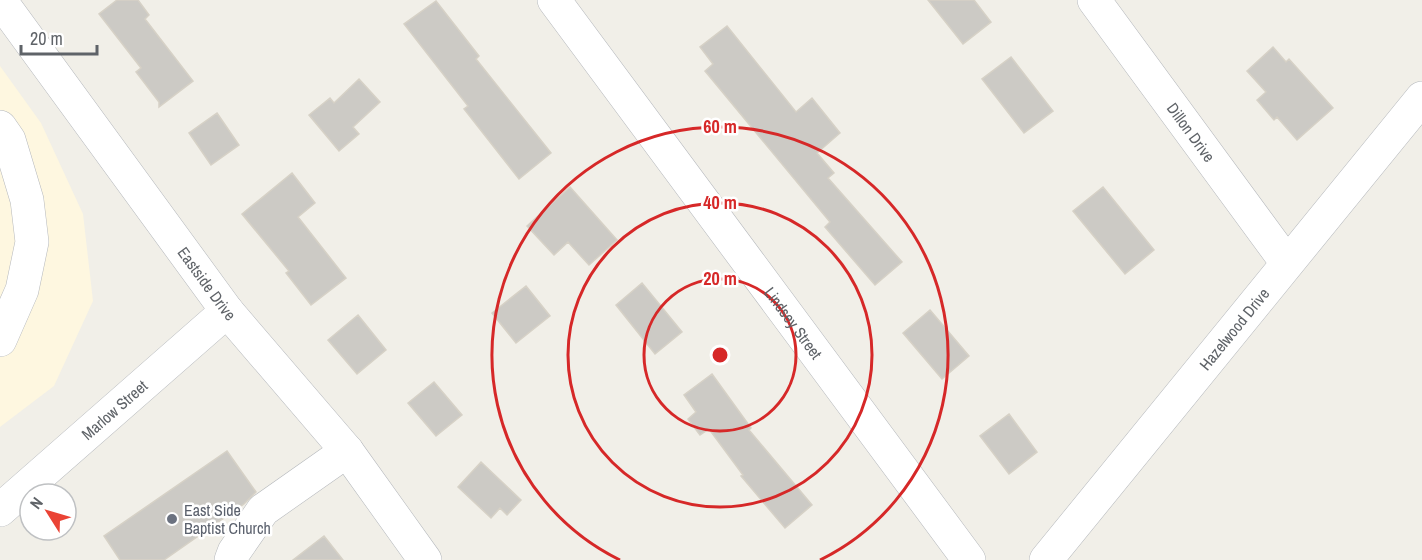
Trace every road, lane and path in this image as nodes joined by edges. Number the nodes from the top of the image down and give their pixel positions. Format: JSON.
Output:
{"nodes":[{"id":1,"x":0,"y":0,"type":"edge"},
{"id":2,"x":554,"y":0,"type":"edge"},
{"id":3,"x":1094,"y":0,"type":"edge"},
{"id":4,"x":1422,"y":98,"type":"edge"},
{"id":5,"x":0,"y":127,"type":"edge"},
{"id":6,"x":1287,"y":263,"type":"junction"},
{"id":7,"x":227,"y":311,"type":"junction"},
{"id":8,"x":0,"y":340,"type":"edge"},
{"id":9,"x":347,"y":451,"type":"junction"},
{"id":10,"x":0,"y":510,"type":"edge"},
{"id":11,"x":231,"y":560,"type":"edge"},
{"id":12,"x":425,"y":560,"type":"edge"},
{"id":13,"x":969,"y":560,"type":"edge"},
{"id":14,"x":1046,"y":560,"type":"edge"}],
"edges":[{"from":1,"to":7,"type":"street","name":"Eastside Drive"},
{"from":2,"to":13,"type":"street","name":"Lindsey Street"},
{"from":3,"to":6,"type":"street","name":"Dillon Drive"},
{"from":4,"to":6,"type":"street","name":"Hazelwood Drive"},
{"from":5,"to":8,"type":"street"},
{"from":6,"to":14,"type":"street","name":"Hazelwood Drive"},
{"from":7,"to":9,"type":"street","name":"Eastside Drive"},
{"from":7,"to":10,"type":"street","name":"Marlow Street"},
{"from":9,"to":11,"type":"street"},
{"from":9,"to":12,"type":"street","name":"Eastside Drive"}]}
